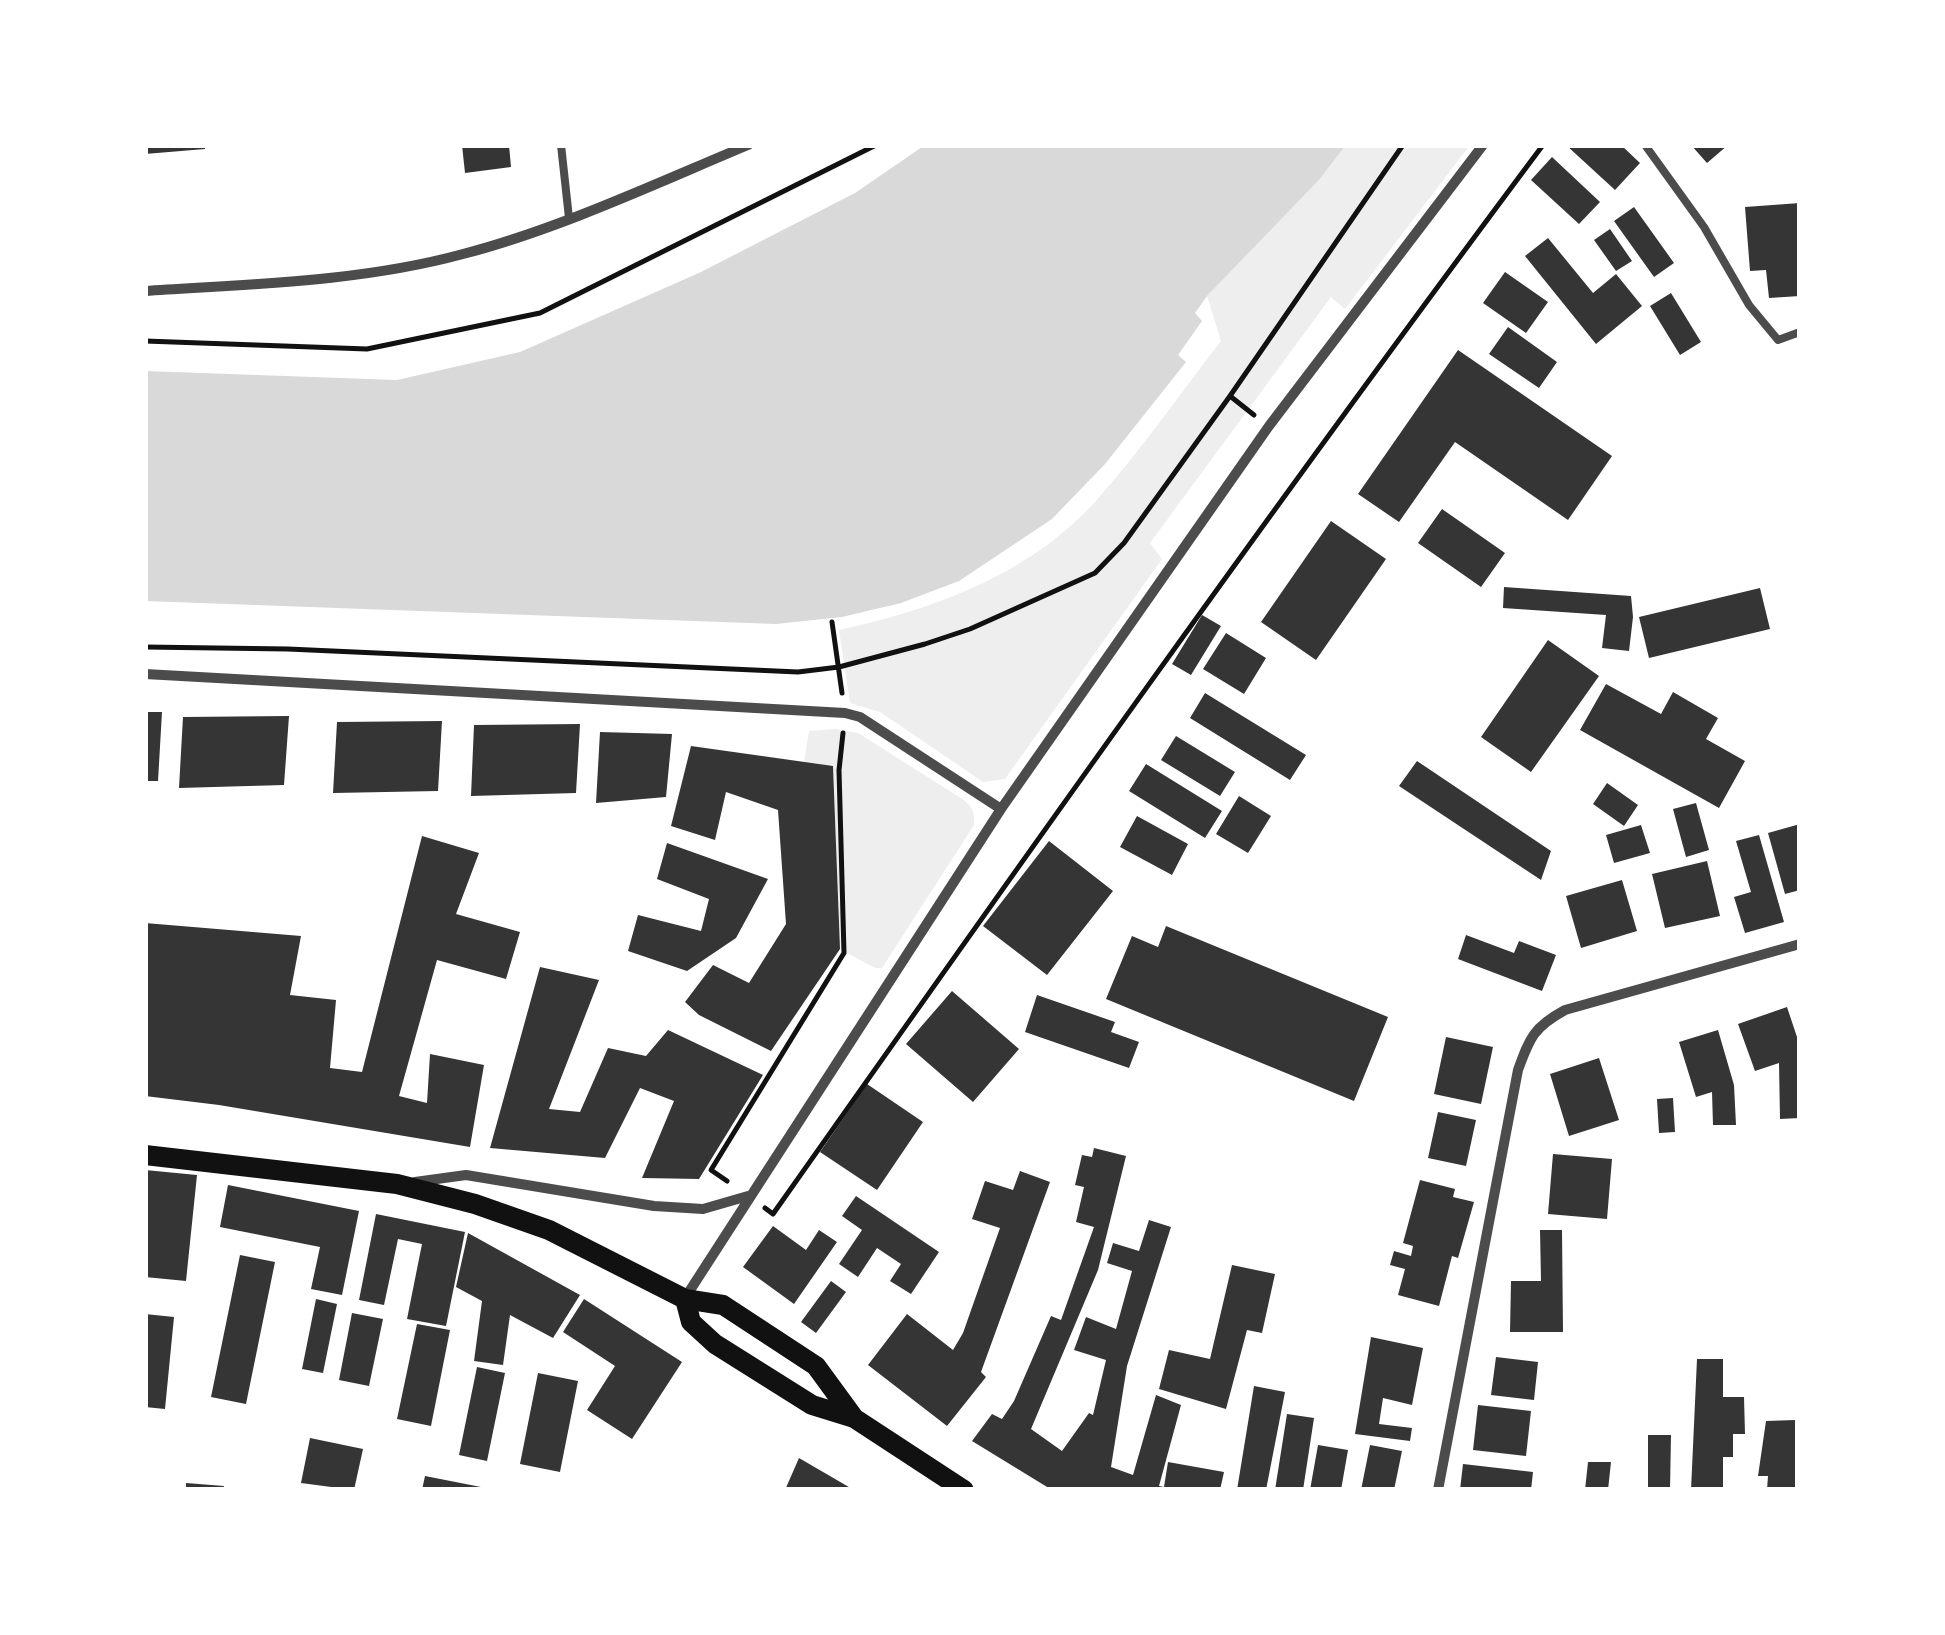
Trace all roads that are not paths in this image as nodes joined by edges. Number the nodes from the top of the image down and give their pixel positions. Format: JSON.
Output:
{"nodes":[{"id":1,"x":562,"y":145,"type":"edge"},
{"id":2,"x":748,"y":145,"type":"edge"},
{"id":3,"x":1482,"y":145,"type":"edge"},
{"id":4,"x":1645,"y":145,"type":"edge"},
{"id":5,"x":569,"y":218,"type":"junction"},
{"id":6,"x":145,"y":291,"type":"edge"},
{"id":7,"x":1800,"y":332,"type":"edge"},
{"id":8,"x":145,"y":674,"type":"edge"},
{"id":9,"x":1002,"y":810,"type":"junction"},
{"id":10,"x":1800,"y":944,"type":"edge"},
{"id":11,"x":145,"y":1155,"type":"edge"},
{"id":12,"x":397,"y":1184,"type":"junction"},
{"id":13,"x":749,"y":1196,"type":"junction"},
{"id":14,"x":685,"y":1298,"type":"junction"},
{"id":15,"x":854,"y":1418,"type":"junction"},
{"id":16,"x":964,"y":1490,"type":"edge"},
{"id":17,"x":1438,"y":1490,"type":"edge"}],
"edges":[{"from":1,"to":5,"type":"lane"},
{"from":2,"to":5,"type":"street"},
{"from":3,"to":9,"type":"street"},
{"from":4,"to":7,"type":"lane"},
{"from":5,"to":6,"type":"street"},
{"from":8,"to":9,"type":"street"},
{"from":9,"to":13,"type":"street"},
{"from":10,"to":17,"type":"street"},
{"from":11,"to":12,"type":"main road"},
{"from":12,"to":13,"type":"street"},
{"from":12,"to":14,"type":"main road"},
{"from":13,"to":14,"type":"street"},
{"from":14,"to":15,"type":"main road"},
{"from":14,"to":15,"type":"main road"},
{"from":15,"to":16,"type":"main road"}]}
